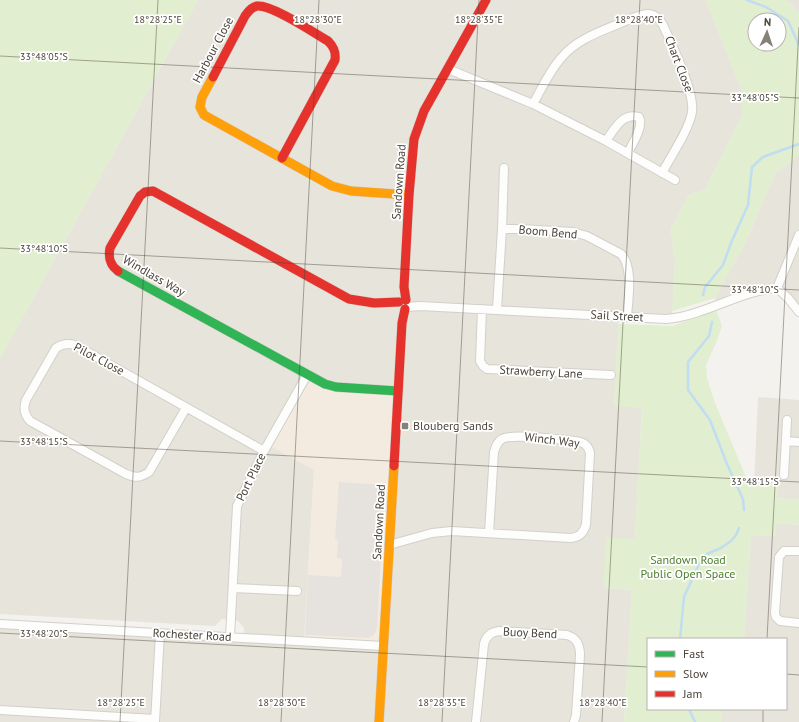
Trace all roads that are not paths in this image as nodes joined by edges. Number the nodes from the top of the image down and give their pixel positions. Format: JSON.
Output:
{"nodes":[{"id":1,"x":486,"y":0,"type":"edge"},
{"id":2,"x":448,"y":69,"type":"junction"},
{"id":3,"x":533,"y":104,"type":"junction"},
{"id":4,"x":606,"y":141,"type":"junction"},
{"id":5,"x":628,"y":153,"type":"junction"},
{"id":6,"x":282,"y":158,"type":"junction"},
{"id":7,"x":504,"y":168,"type":"dead end"},
{"id":8,"x":662,"y":173,"type":"junction"},
{"id":9,"x":675,"y":180,"type":"dead end"},
{"id":10,"x":409,"y":195,"type":"junction"},
{"id":11,"x":502,"y":229,"type":"junction"},
{"id":12,"x":799,"y":235,"type":"edge"},
{"id":13,"x":777,"y":288,"type":"junction"},
{"id":14,"x":403,"y":304,"type":"junction"},
{"id":15,"x":482,"y":309,"type":"junction"},
{"id":16,"x":497,"y":309,"type":"junction"},
{"id":17,"x":799,"y":312,"type":"edge"},
{"id":18,"x":627,"y":317,"type":"junction"},
{"id":19,"x":611,"y":375,"type":"dead end"},
{"id":20,"x":307,"y":376,"type":"junction"},
{"id":21,"x":398,"y":391,"type":"junction"},
{"id":22,"x":186,"y":408,"type":"junction"},
{"id":23,"x":786,"y":420,"type":"dead end"},
{"id":24,"x":786,"y":441,"type":"junction"},
{"id":25,"x":799,"y":442,"type":"edge"},
{"id":26,"x":264,"y":451,"type":"junction"},
{"id":27,"x":784,"y":475,"type":"dead end"},
{"id":28,"x":489,"y":533,"type":"junction"},
{"id":29,"x":389,"y":544,"type":"junction"},
{"id":30,"x":799,"y":551,"type":"edge"},
{"id":31,"x":233,"y":588,"type":"junction"},
{"id":32,"x":297,"y":591,"type":"dead end"},
{"id":33,"x":799,"y":623,"type":"edge"},
{"id":34,"x":0,"y":624,"type":"edge"},
{"id":35,"x":160,"y":633,"type":"junction"},
{"id":36,"x":230,"y":637,"type":"junction"},
{"id":37,"x":383,"y":646,"type":"junction"},
{"id":38,"x":0,"y":710,"type":"edge"},
{"id":39,"x":66,"y":718,"type":"edge"},
{"id":40,"x":155,"y":721,"type":"edge"},
{"id":41,"x":379,"y":722,"type":"edge"},
{"id":42,"x":476,"y":722,"type":"edge"},
{"id":43,"x":574,"y":722,"type":"edge"}],
"edges":[{"from":1,"to":2,"type":"street","name":"Sandown Road"},
{"from":2,"to":3,"type":"street"},
{"from":2,"to":10,"type":"street","name":"Sandown Road"},
{"from":3,"to":4,"type":"street"},
{"from":3,"to":8,"type":"street","name":"Chart Close"},
{"from":4,"to":5,"type":"street"},
{"from":4,"to":5,"type":"street"},
{"from":5,"to":8,"type":"street"},
{"from":6,"to":6,"type":"street","name":"Harbour Close"},
{"from":6,"to":10,"type":"street","name":"Harbour Close"},
{"from":7,"to":11,"type":"street","name":"Boom Bend"},
{"from":8,"to":9,"type":"street"},
{"from":10,"to":14,"type":"street","name":"Sandown Road"},
{"from":11,"to":16,"type":"street","name":"Boom Bend"},
{"from":11,"to":18,"type":"street","name":"Boom Bend"},
{"from":12,"to":13,"type":"street"},
{"from":13,"to":17,"type":"street"},
{"from":13,"to":18,"type":"street","name":"Sail Street"},
{"from":14,"to":15,"type":"street","name":"Sail Street"},
{"from":14,"to":20,"type":"street","name":"Windlass Way"},
{"from":14,"to":21,"type":"street","name":"Sandown Road"},
{"from":15,"to":16,"type":"street","name":"Sail Street"},
{"from":15,"to":19,"type":"street","name":"Strawberry Lane"},
{"from":16,"to":18,"type":"street","name":"Sail Street"},
{"from":20,"to":21,"type":"street","name":"Windlass Way"},
{"from":20,"to":26,"type":"street","name":"Port Place"},
{"from":21,"to":29,"type":"street","name":"Sandown Road"},
{"from":22,"to":22,"type":"street","name":"Pilot Close"},
{"from":22,"to":26,"type":"street","name":"Pilot Close"},
{"from":23,"to":24,"type":"street"},
{"from":24,"to":25,"type":"street"},
{"from":24,"to":27,"type":"street"},
{"from":26,"to":31,"type":"street","name":"Port Place"},
{"from":28,"to":28,"type":"street","name":"Winch Way"},
{"from":28,"to":29,"type":"street","name":"Winch Way"},
{"from":29,"to":37,"type":"street","name":"Sandown Road"},
{"from":30,"to":33,"type":"street"},
{"from":31,"to":32,"type":"street"},
{"from":31,"to":36,"type":"street","name":"Port Place"},
{"from":34,"to":35,"type":"street","name":"Rochester Road"},
{"from":35,"to":36,"type":"street","name":"Rochester Road"},
{"from":35,"to":40,"type":"street"},
{"from":36,"to":37,"type":"street","name":"Rochester Road"},
{"from":37,"to":41,"type":"street","name":"Sandown Road"},
{"from":38,"to":39,"type":"street"},
{"from":39,"to":40,"type":"street"},
{"from":42,"to":43,"type":"street","name":"Buoy Bend"}]}
